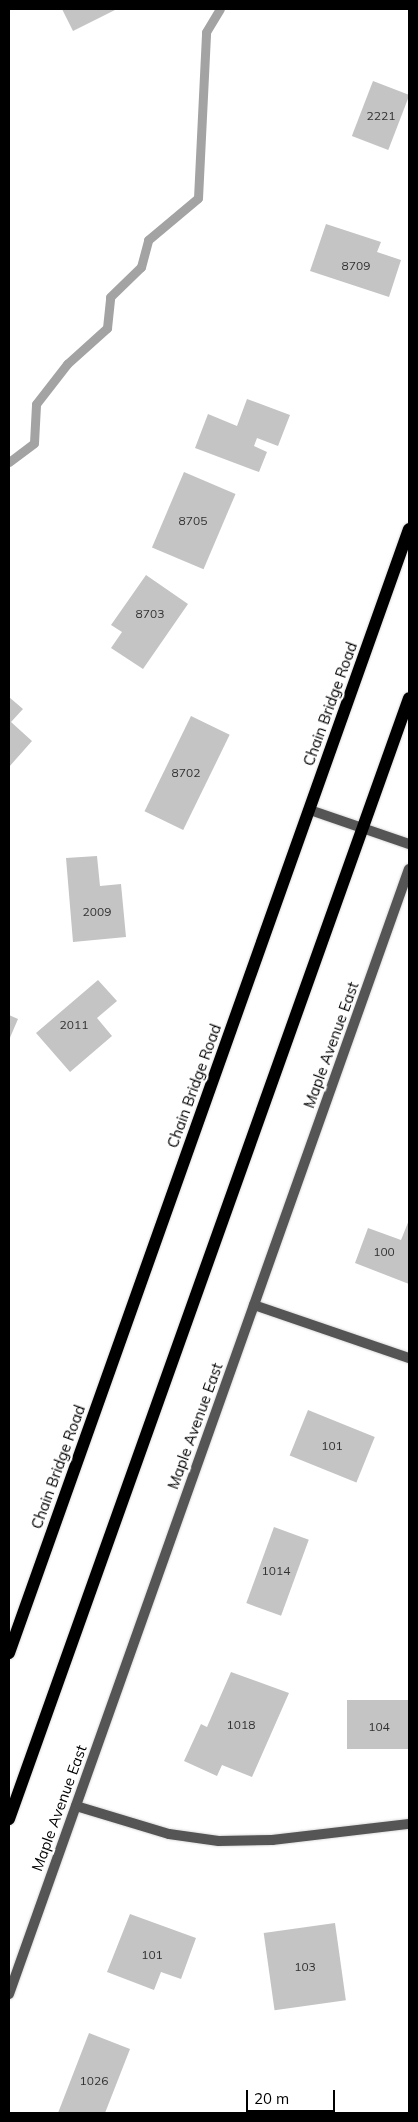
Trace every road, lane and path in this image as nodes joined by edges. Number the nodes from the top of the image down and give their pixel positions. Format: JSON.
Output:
{"nodes":[{"id":1,"x":409,"y":529,"type":"edge"},
{"id":2,"x":409,"y":698,"type":"edge"},
{"id":3,"x":310,"y":810,"type":"junction"},
{"id":4,"x":363,"y":828,"type":"junction"},
{"id":5,"x":409,"y":844,"type":"edge"},
{"id":6,"x":409,"y":869,"type":"edge"},
{"id":7,"x":254,"y":1305,"type":"junction"},
{"id":8,"x":409,"y":1358,"type":"edge"},
{"id":9,"x":9,"y":1653,"type":"edge"},
{"id":10,"x":76,"y":1806,"type":"junction"},
{"id":11,"x":9,"y":1820,"type":"edge"},
{"id":12,"x":409,"y":1824,"type":"edge"},
{"id":13,"x":9,"y":1994,"type":"edge"}],
"edges":[{"from":1,"to":3,"type":"main road","name":"Chain Bridge Road"},
{"from":2,"to":4,"type":"main road"},
{"from":3,"to":4,"type":"street"},
{"from":3,"to":9,"type":"main road","name":"Chain Bridge Road"},
{"from":4,"to":5,"type":"street"},
{"from":4,"to":11,"type":"main road"},
{"from":6,"to":7,"type":"street","name":"Maple Avenue East"},
{"from":7,"to":8,"type":"street"},
{"from":7,"to":10,"type":"street","name":"Maple Avenue East"},
{"from":10,"to":12,"type":"street"},
{"from":10,"to":13,"type":"street","name":"Maple Avenue East"}]}
